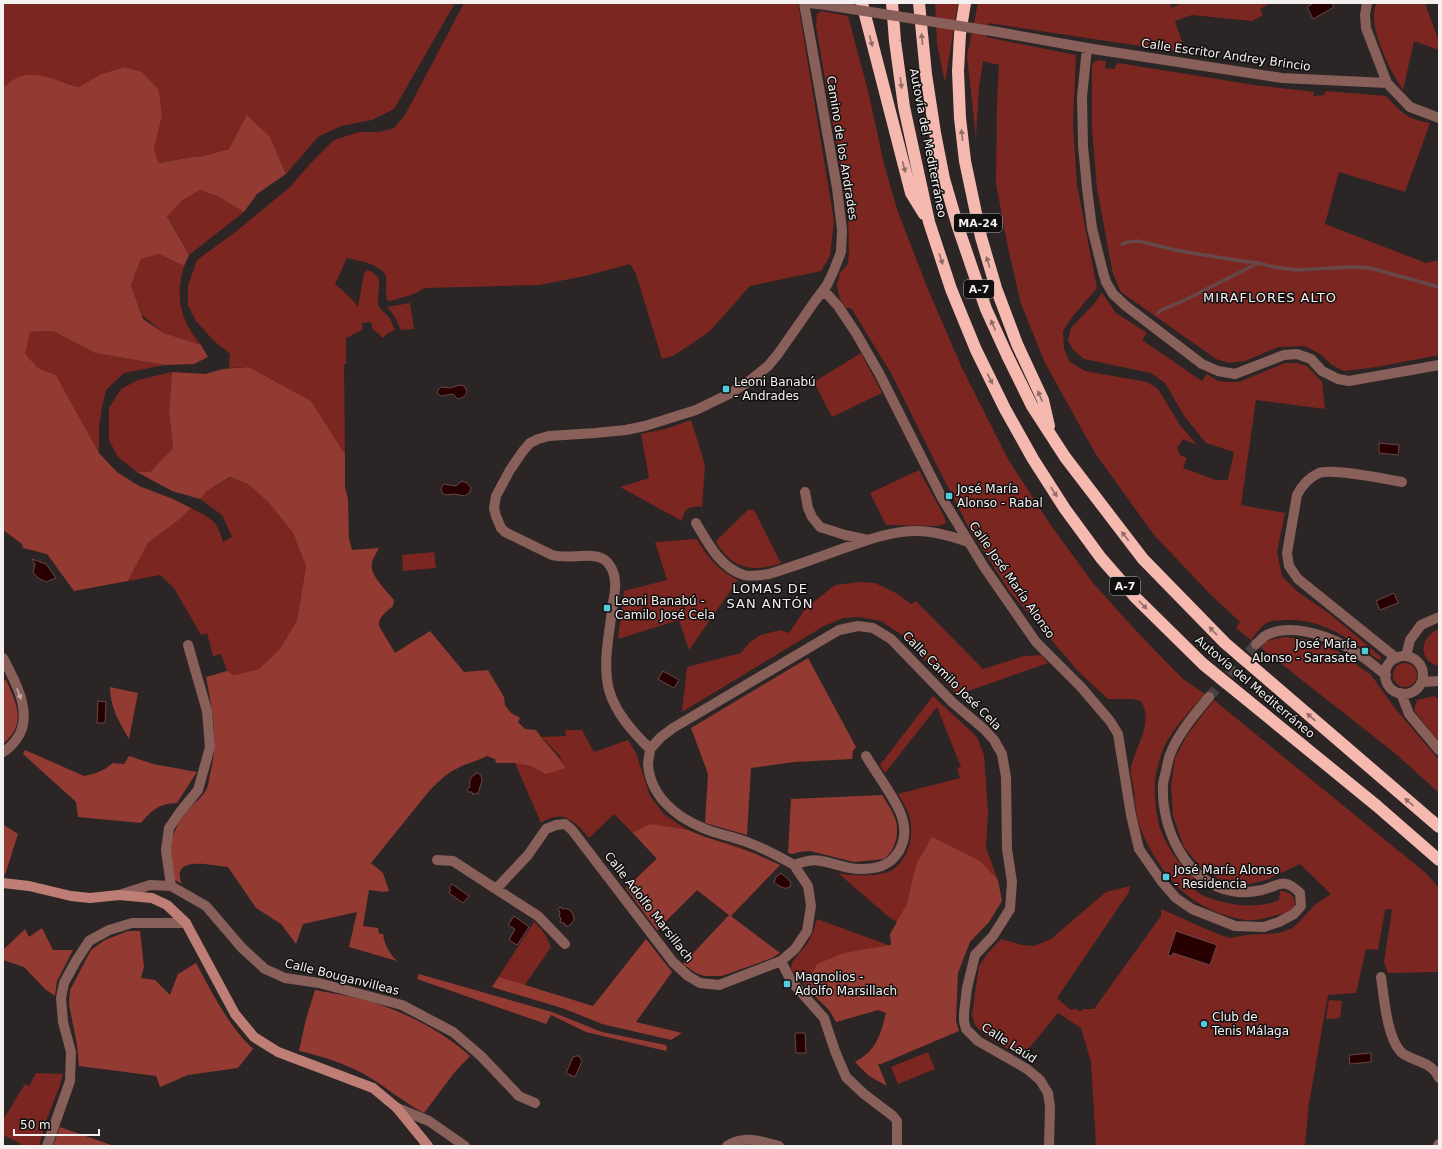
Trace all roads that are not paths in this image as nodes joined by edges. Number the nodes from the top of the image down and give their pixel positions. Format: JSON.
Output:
{"nodes":[{"id":1,"x":804,"y":3,"type":"edge"},
{"id":2,"x":810,"y":3,"type":"edge"},
{"id":3,"x":862,"y":3,"type":"edge"},
{"id":4,"x":892,"y":3,"type":"edge"},
{"id":5,"x":919,"y":3,"type":"edge"},
{"id":6,"x":964,"y":3,"type":"edge"},
{"id":7,"x":1367,"y":3,"type":"edge"},
{"id":8,"x":1087,"y":48,"type":"junction"},
{"id":9,"x":1387,"y":83,"type":"junction"},
{"id":10,"x":1439,"y":118,"type":"edge"},
{"id":11,"x":929,"y":222,"type":"junction"},
{"id":12,"x":822,"y":293,"type":"junction"},
{"id":13,"x":1439,"y":365,"type":"edge"},
{"id":14,"x":1051,"y":433,"type":"junction"},
{"id":15,"x":1402,"y":482,"type":"dead end"},
{"id":16,"x":805,"y":492,"type":"dead end"},
{"id":17,"x":696,"y":523,"type":"dead end"},
{"id":18,"x":868,"y":540,"type":"junction"},
{"id":19,"x":968,"y":542,"type":"junction"},
{"id":20,"x":1439,"y":617,"type":"edge"},
{"id":21,"x":1256,"y":644,"type":"tunnel mouth"},
{"id":22,"x":188,"y":645,"type":"dead end"},
{"id":23,"x":1401,"y":657,"type":"junction"},
{"id":24,"x":3,"y":658,"type":"edge"},
{"id":25,"x":1386,"y":674,"type":"junction"},
{"id":26,"x":1439,"y":681,"type":"edge"},
{"id":27,"x":1422,"y":682,"type":"junction"},
{"id":28,"x":1401,"y":693,"type":"junction"},
{"id":29,"x":1209,"y":697,"type":"tunnel mouth"},
{"id":30,"x":650,"y":749,"type":"junction"},
{"id":31,"x":1439,"y":750,"type":"edge"},
{"id":32,"x":3,"y":752,"type":"edge"},
{"id":33,"x":866,"y":756,"type":"dead end"},
{"id":34,"x":1439,"y":827,"type":"edge"},
{"id":35,"x":437,"y":860,"type":"dead end"},
{"id":36,"x":1439,"y":860,"type":"edge"},
{"id":37,"x":794,"y":865,"type":"junction"},
{"id":38,"x":3,"y":883,"type":"edge"},
{"id":39,"x":171,"y":886,"type":"junction"},
{"id":40,"x":496,"y":889,"type":"junction"},
{"id":41,"x":120,"y":895,"type":"junction"},
{"id":42,"x":186,"y":923,"type":"junction"},
{"id":43,"x":565,"y":944,"type":"dead end"},
{"id":44,"x":781,"y":961,"type":"junction"},
{"id":45,"x":1381,"y":978,"type":"dead end"},
{"id":46,"x":966,"y":1029,"type":"joint"},
{"id":47,"x":1439,"y":1078,"type":"edge"},
{"id":48,"x":535,"y":1104,"type":"dead end"},
{"id":49,"x":397,"y":1108,"type":"junction"},
{"id":50,"x":47,"y":1146,"type":"edge"},
{"id":51,"x":428,"y":1146,"type":"edge"},
{"id":52,"x":465,"y":1146,"type":"edge"},
{"id":53,"x":727,"y":1146,"type":"edge"},
{"id":54,"x":778,"y":1146,"type":"edge"},
{"id":55,"x":898,"y":1146,"type":"edge"},
{"id":56,"x":1049,"y":1146,"type":"edge"}],
"edges":[{"from":1,"to":12,"type":"street","name":"Camino de los Andrades"},
{"from":2,"to":8,"type":"street","name":"Calle Escritor Andrey Brincio","bridge":true},
{"from":3,"to":11,"type":"highway","one_way":true},
{"from":4,"to":11,"type":"highway","name":"Autovía del Mediterráneo","number":"A-7","one_way":true},
{"from":14,"to":5,"type":"highway","name":"Autovía del Mediterráneo","number":"A-7","one_way":true},
{"from":14,"to":6,"type":"highway","number":"MA-24","one_way":true},
{"from":7,"to":9,"type":"street"},
{"from":8,"to":9,"type":"street","name":"Calle Escritor Andrey Brincio"},
{"from":8,"to":13,"type":"street"},
{"from":9,"to":10,"type":"street"},
{"from":11,"to":36,"type":"highway","name":"Autovía del Mediterráneo","number":"A-7","one_way":true},
{"from":12,"to":19,"type":"street","name":"Calle José María Alonso"},
{"from":12,"to":30,"type":"street","name":"Camino de los Andrades"},
{"from":34,"to":14,"type":"highway","name":"Autovía del Mediterráneo","number":"A-7","one_way":true},
{"from":15,"to":23,"type":"street"},
{"from":16,"to":18,"type":"street"},
{"from":17,"to":18,"type":"street"},
{"from":18,"to":19,"type":"street"},
{"from":19,"to":29,"type":"street","name":"Calle José María Alonso"},
{"from":20,"to":23,"type":"street"},
{"from":21,"to":25,"type":"street"},
{"from":22,"to":39,"type":"street"},
{"from":23,"to":25,"type":"street"},
{"from":23,"to":27,"type":"street"},
{"from":24,"to":32,"type":"street","one_way":true},
{"from":25,"to":28,"type":"street"},
{"from":26,"to":27,"type":"street"},
{"from":27,"to":28,"type":"street"},
{"from":28,"to":31,"type":"street"},
{"from":30,"to":37,"type":"street"},
{"from":30,"to":46,"type":"street","name":"Calle Camilo José Cela"},
{"from":33,"to":37,"type":"street"},
{"from":35,"to":40,"type":"street"},
{"from":37,"to":44,"type":"street","name":"Calle Adolfo Marsillach"},
{"from":38,"to":41,"type":"street"},
{"from":39,"to":41,"type":"street","name":"Calle Bouganvilleas"},
{"from":39,"to":48,"type":"street","name":"Calle Bouganvilleas"},
{"from":40,"to":43,"type":"street"},
{"from":40,"to":44,"type":"street","name":"Calle Adolfo Marsillach"},
{"from":41,"to":42,"type":"street"},
{"from":42,"to":49,"type":"street"},
{"from":42,"to":50,"type":"street"},
{"from":44,"to":55,"type":"street"},
{"from":45,"to":47,"type":"street"},
{"from":46,"to":56,"type":"street","name":"Calle Laúd"},
{"from":49,"to":51,"type":"street"},
{"from":49,"to":52,"type":"street"},
{"from":53,"to":54,"type":"street"}]}
